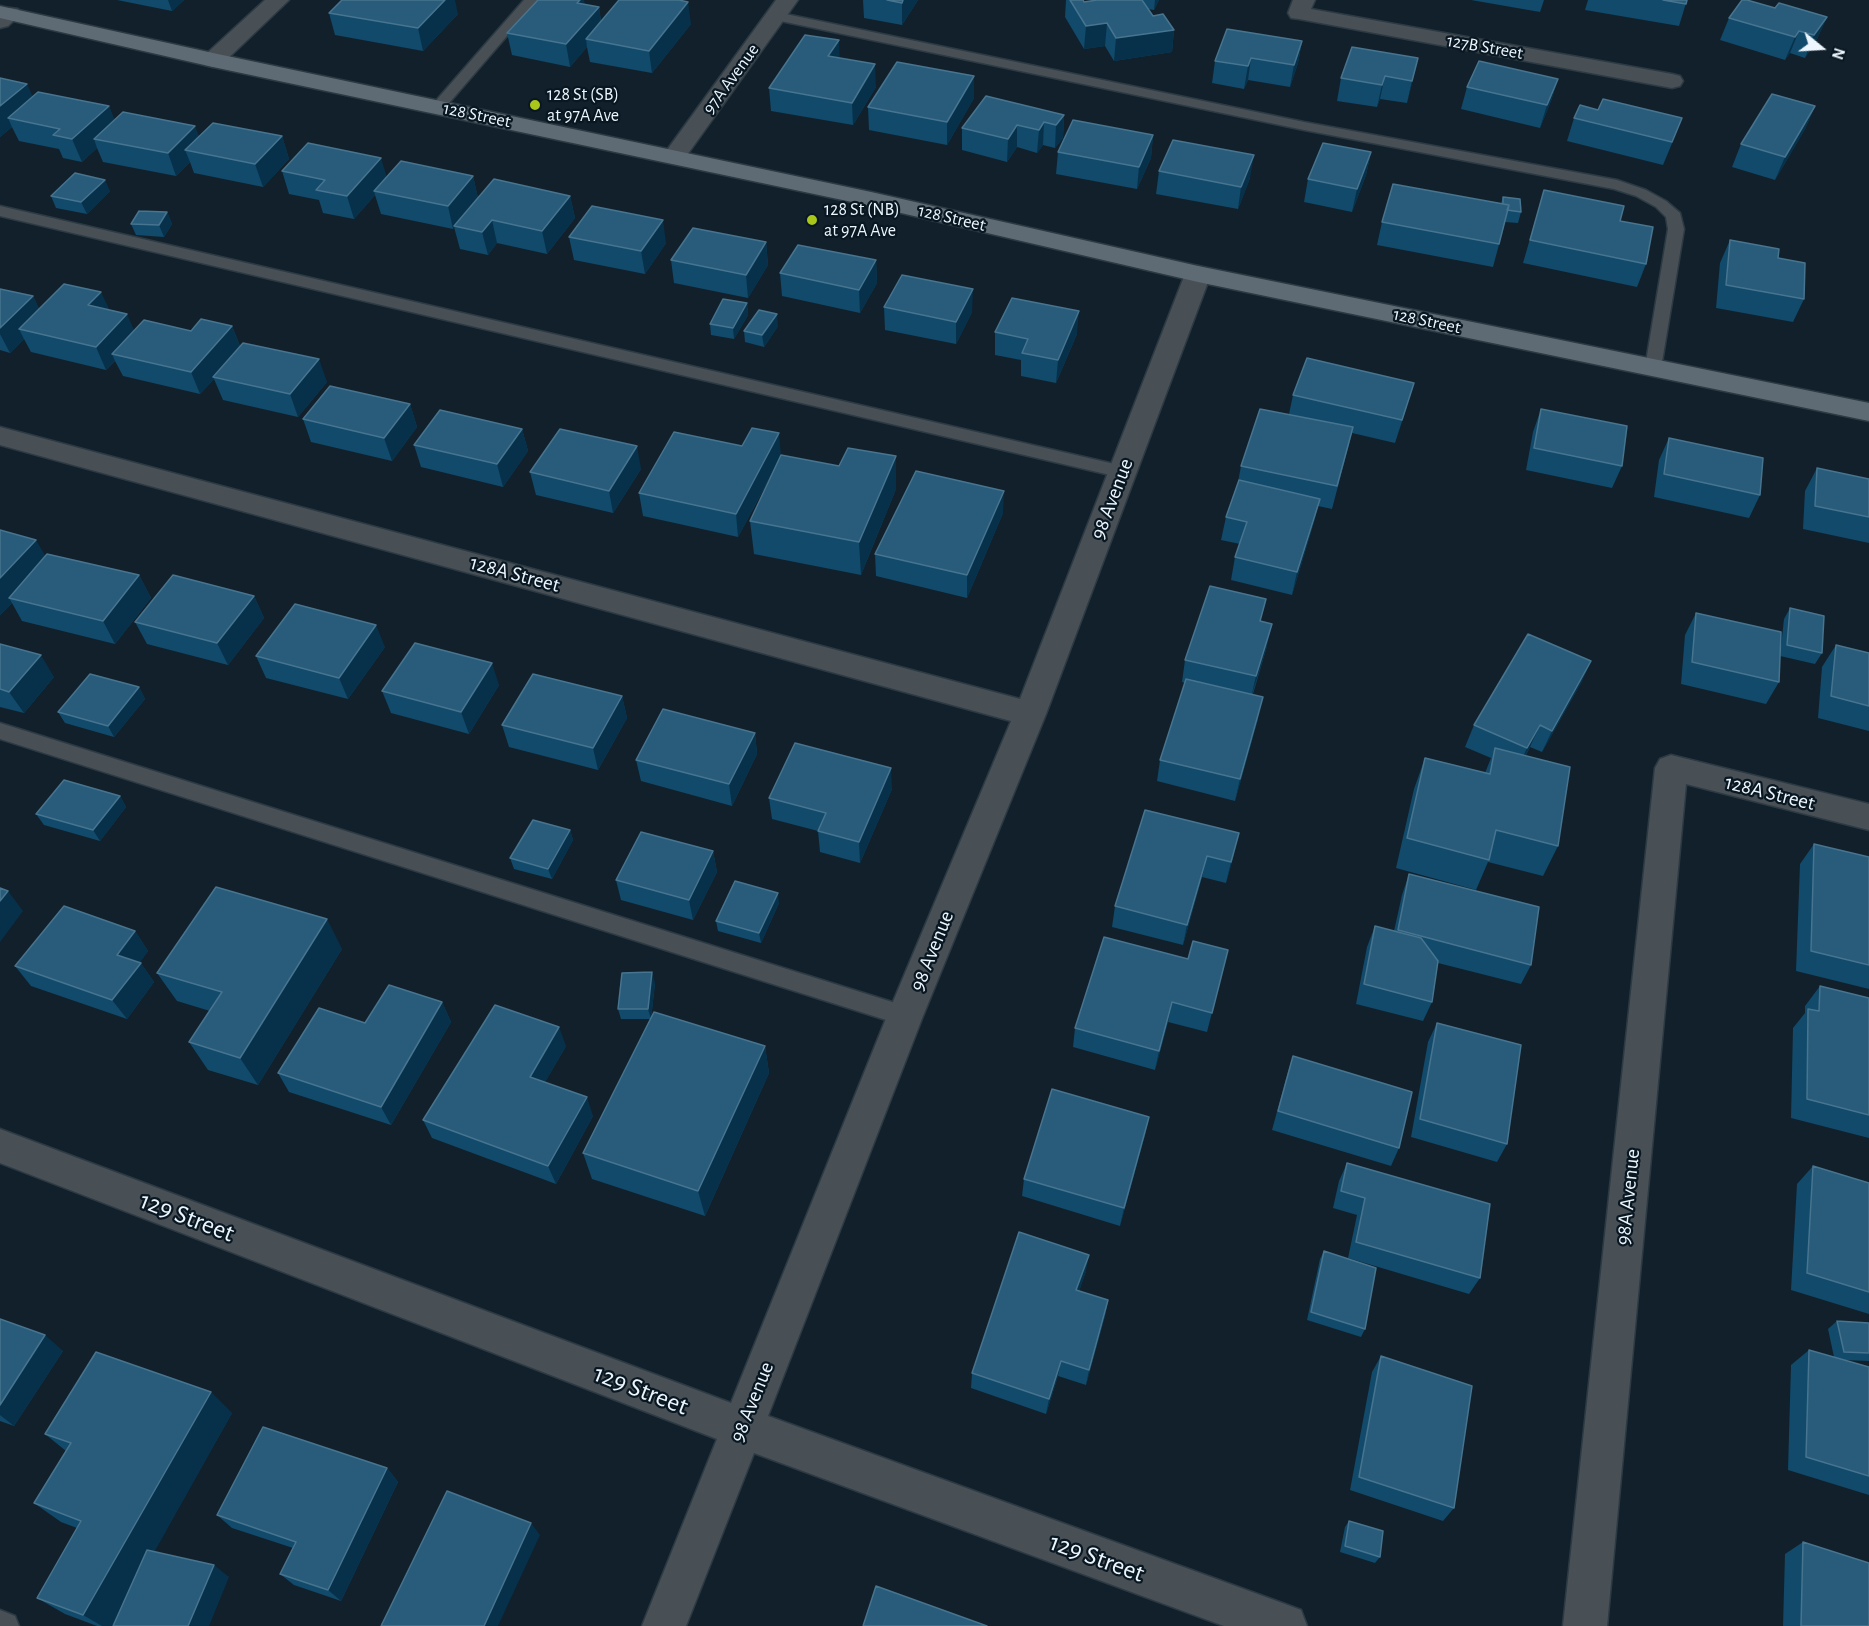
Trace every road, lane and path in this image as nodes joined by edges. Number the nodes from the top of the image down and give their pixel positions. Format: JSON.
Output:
{"nodes":[{"id":1,"x":278,"y":0,"type":"edge"},
{"id":2,"x":531,"y":0,"type":"edge"},
{"id":3,"x":1302,"y":6,"type":"edge"},
{"id":4,"x":781,"y":8,"type":"edge"},
{"id":5,"x":3,"y":16,"type":"edge"},
{"id":6,"x":213,"y":60,"type":"junction"},
{"id":7,"x":1672,"y":81,"type":"dead end"},
{"id":8,"x":438,"y":107,"type":"junction"},
{"id":9,"x":674,"y":157,"type":"junction"},
{"id":10,"x":0,"y":211,"type":"edge"},
{"id":11,"x":1198,"y":274,"type":"junction"},
{"id":12,"x":1653,"y":368,"type":"junction"},
{"id":13,"x":1869,"y":412,"type":"edge"},
{"id":14,"x":0,"y":436,"type":"edge"},
{"id":15,"x":1123,"y":472,"type":"junction"},
{"id":16,"x":1030,"y":714,"type":"junction"},
{"id":17,"x":0,"y":731,"type":"edge"},
{"id":18,"x":1671,"y":768,"type":"joint"},
{"id":19,"x":1869,"y":817,"type":"edge"},
{"id":20,"x":905,"y":1016,"type":"junction"},
{"id":21,"x":0,"y":1146,"type":"edge"},
{"id":22,"x":742,"y":1427,"type":"junction"},
{"id":23,"x":0,"y":1624,"type":"edge"},
{"id":24,"x":5,"y":1626,"type":"edge"},
{"id":25,"x":664,"y":1626,"type":"edge"},
{"id":26,"x":1285,"y":1626,"type":"edge"},
{"id":27,"x":1585,"y":1626,"type":"edge"}],
"edges":[{"from":1,"to":6,"type":"street"},
{"from":2,"to":8,"type":"lane"},
{"from":3,"to":7,"type":"street","name":"127B Street"},
{"from":4,"to":9,"type":"street","name":"97A Avenue"},
{"from":4,"to":12,"type":"lane"},
{"from":5,"to":6,"type":"main road","name":"128 Street"},
{"from":6,"to":8,"type":"main road","name":"128 Street"},
{"from":8,"to":9,"type":"main road","name":"128 Street"},
{"from":9,"to":11,"type":"main road","name":"128 Street"},
{"from":10,"to":15,"type":"lane"},
{"from":11,"to":12,"type":"main road","name":"128 Street"},
{"from":11,"to":15,"type":"street","name":"98 Avenue"},
{"from":12,"to":13,"type":"main road","name":"128 Street"},
{"from":14,"to":16,"type":"street","name":"128A Street"},
{"from":15,"to":16,"type":"street","name":"98 Avenue"},
{"from":16,"to":20,"type":"street","name":"98 Avenue"},
{"from":17,"to":20,"type":"lane"},
{"from":18,"to":19,"type":"street","name":"128A Street"},
{"from":18,"to":27,"type":"street","name":"98A Avenue"},
{"from":20,"to":22,"type":"street","name":"98 Avenue"},
{"from":21,"to":22,"type":"street","name":"129 Street"},
{"from":22,"to":25,"type":"street","name":"98 Avenue"},
{"from":22,"to":26,"type":"street","name":"129 Street"},
{"from":23,"to":24,"type":"lane"}]}
